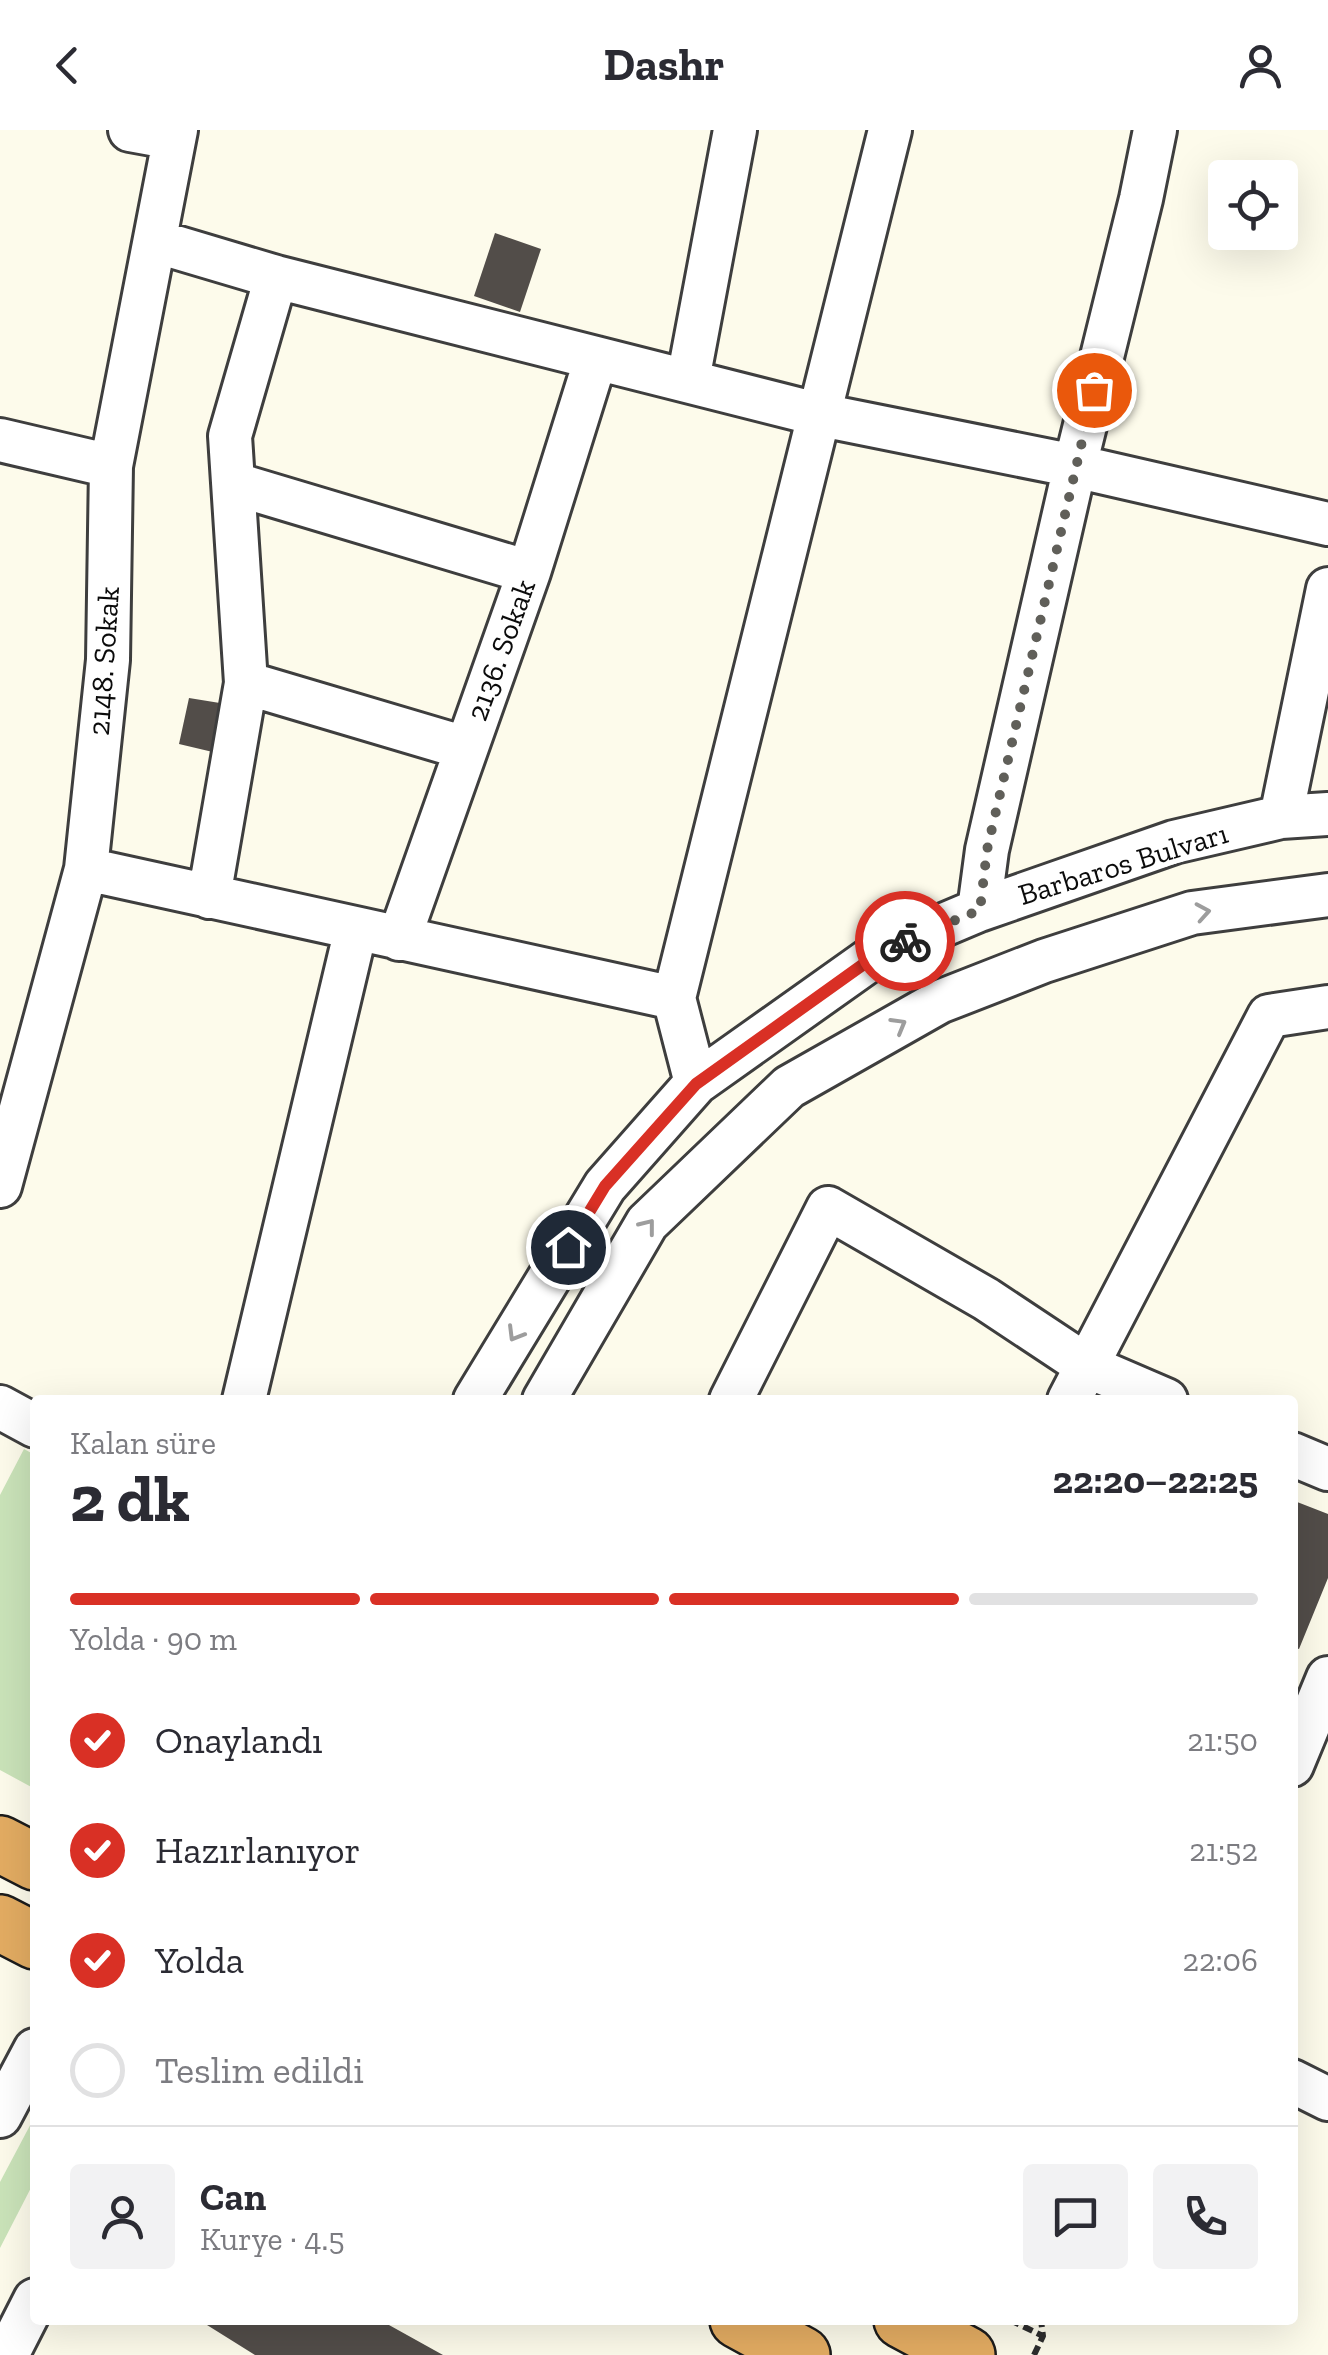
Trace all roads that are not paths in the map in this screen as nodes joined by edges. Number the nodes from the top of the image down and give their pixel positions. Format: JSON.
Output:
{"nodes":[{"id":1,"x":130,"y":130,"type":"edge"},
{"id":2,"x":735,"y":130,"type":"edge"},
{"id":3,"x":890,"y":130,"type":"edge"},
{"id":4,"x":1155,"y":130,"type":"edge"},
{"id":5,"x":175,"y":134,"type":"edge"},
{"id":6,"x":156,"y":240,"type":"junction"},
{"id":7,"x":276,"y":277,"type":"junction"},
{"id":8,"x":596,"y":358,"type":"junction"},
{"id":9,"x":688,"y":380,"type":"junction"},
{"id":10,"x":820,"y":415,"type":"junction"},
{"id":11,"x":0,"y":440,"type":"edge"},
{"id":12,"x":111,"y":466,"type":"junction"},
{"id":13,"x":1075,"y":466,"type":"junction"},
{"id":14,"x":235,"y":484,"type":"junction"},
{"id":15,"x":1328,"y":524,"type":"edge"},
{"id":16,"x":529,"y":572,"type":"junction"},
{"id":17,"x":1328,"y":588,"type":"edge"},
{"id":18,"x":246,"y":683,"type":"junction"},
{"id":19,"x":465,"y":748,"type":"junction"},
{"id":20,"x":1328,"y":814,"type":"edge"},
{"id":21,"x":1280,"y":818,"type":"junction"},
{"id":22,"x":86,"y":869,"type":"junction"},
{"id":23,"x":1328,"y":895,"type":"edge"},
{"id":24,"x":210,"y":898,"type":"junction"},
{"id":25,"x":980,"y":910,"type":"junction"},
{"id":26,"x":356,"y":929,"type":"junction"},
{"id":27,"x":400,"y":939,"type":"junction"},
{"id":28,"x":674,"y":998,"type":"junction"},
{"id":29,"x":1328,"y":1007,"type":"edge"},
{"id":30,"x":696,"y":1084,"type":"junction"},
{"id":31,"x":0,"y":1186,"type":"edge"},
{"id":32,"x":1078,"y":1383,"type":"edge"},
{"id":33,"x":245,"y":1395,"type":"edge"},
{"id":34,"x":478,"y":1395,"type":"edge"},
{"id":35,"x":547,"y":1395,"type":"edge"},
{"id":36,"x":734,"y":1395,"type":"edge"},
{"id":37,"x":1140,"y":1395,"type":"edge"},
{"id":38,"x":0,"y":1408,"type":"edge"},
{"id":39,"x":30,"y":1423,"type":"edge"},
{"id":40,"x":1298,"y":1456,"type":"edge"},
{"id":41,"x":1328,"y":1469,"type":"edge"},
{"id":42,"x":1328,"y":1678,"type":"edge"},
{"id":43,"x":1298,"y":1750,"type":"edge"},
{"id":44,"x":0,"y":1844,"type":"edge"},
{"id":45,"x":30,"y":1859,"type":"edge"},
{"id":46,"x":0,"y":1922,"type":"edge"},
{"id":47,"x":30,"y":1938,"type":"edge"},
{"id":48,"x":30,"y":2059,"type":"edge"},
{"id":49,"x":1298,"y":2084,"type":"edge"},
{"id":50,"x":1328,"y":2100,"type":"edge"},
{"id":51,"x":0,"y":2116,"type":"edge"},
{"id":52,"x":30,"y":2310,"type":"edge"},
{"id":53,"x":747,"y":2325,"type":"edge"},
{"id":54,"x":911,"y":2325,"type":"edge"},
{"id":55,"x":7,"y":2355,"type":"edge"},
{"id":56,"x":802,"y":2355,"type":"edge"},
{"id":57,"x":967,"y":2355,"type":"edge"}],
"edges":[{"from":1,"to":5,"type":"street"},
{"from":2,"to":9,"type":"street"},
{"from":3,"to":10,"type":"street"},
{"from":4,"to":13,"type":"street"},
{"from":5,"to":6,"type":"street","name":"2148. Sokak"},
{"from":6,"to":7,"type":"street"},
{"from":6,"to":12,"type":"street","name":"2148. Sokak"},
{"from":7,"to":8,"type":"street"},
{"from":7,"to":14,"type":"street"},
{"from":8,"to":9,"type":"street"},
{"from":8,"to":16,"type":"street","name":"2136. Sokak"},
{"from":9,"to":10,"type":"street"},
{"from":10,"to":13,"type":"street"},
{"from":10,"to":28,"type":"street"},
{"from":11,"to":12,"type":"street"},
{"from":12,"to":22,"type":"street","name":"2148. Sokak"},
{"from":13,"to":15,"type":"street"},
{"from":13,"to":25,"type":"street"},
{"from":14,"to":16,"type":"street"},
{"from":14,"to":18,"type":"street"},
{"from":16,"to":19,"type":"street","name":"2136. Sokak"},
{"from":17,"to":21,"type":"street"},
{"from":18,"to":19,"type":"street"},
{"from":18,"to":24,"type":"street"},
{"from":19,"to":27,"type":"street","name":"2136. Sokak"},
{"from":20,"to":21,"type":"street","name":"Barbaros Bulvarı"},
{"from":21,"to":25,"type":"street","name":"Barbaros Bulvarı"},
{"from":22,"to":24,"type":"street"},
{"from":22,"to":31,"type":"street","name":"2148. Sokak"},
{"from":35,"to":23,"type":"street","one_way":true},
{"from":24,"to":26,"type":"street"},
{"from":25,"to":30,"type":"street","name":"Barbaros Bulvarı"},
{"from":26,"to":27,"type":"street"},
{"from":26,"to":33,"type":"street"},
{"from":27,"to":28,"type":"street"},
{"from":28,"to":30,"type":"street"},
{"from":29,"to":32,"type":"street"},
{"from":30,"to":34,"type":"street","name":"Barbaros Bulvarı","one_way":true},
{"from":32,"to":36,"type":"street"},
{"from":32,"to":37,"type":"street"},
{"from":38,"to":39,"type":"street"},
{"from":40,"to":41,"type":"street"},
{"from":42,"to":43,"type":"street"},
{"from":44,"to":45,"type":"highway"},
{"from":46,"to":47,"type":"highway"},
{"from":48,"to":51,"type":"street"},
{"from":49,"to":50,"type":"street"},
{"from":52,"to":55,"type":"street"},
{"from":53,"to":56,"type":"highway"},
{"from":54,"to":57,"type":"highway"}]}
